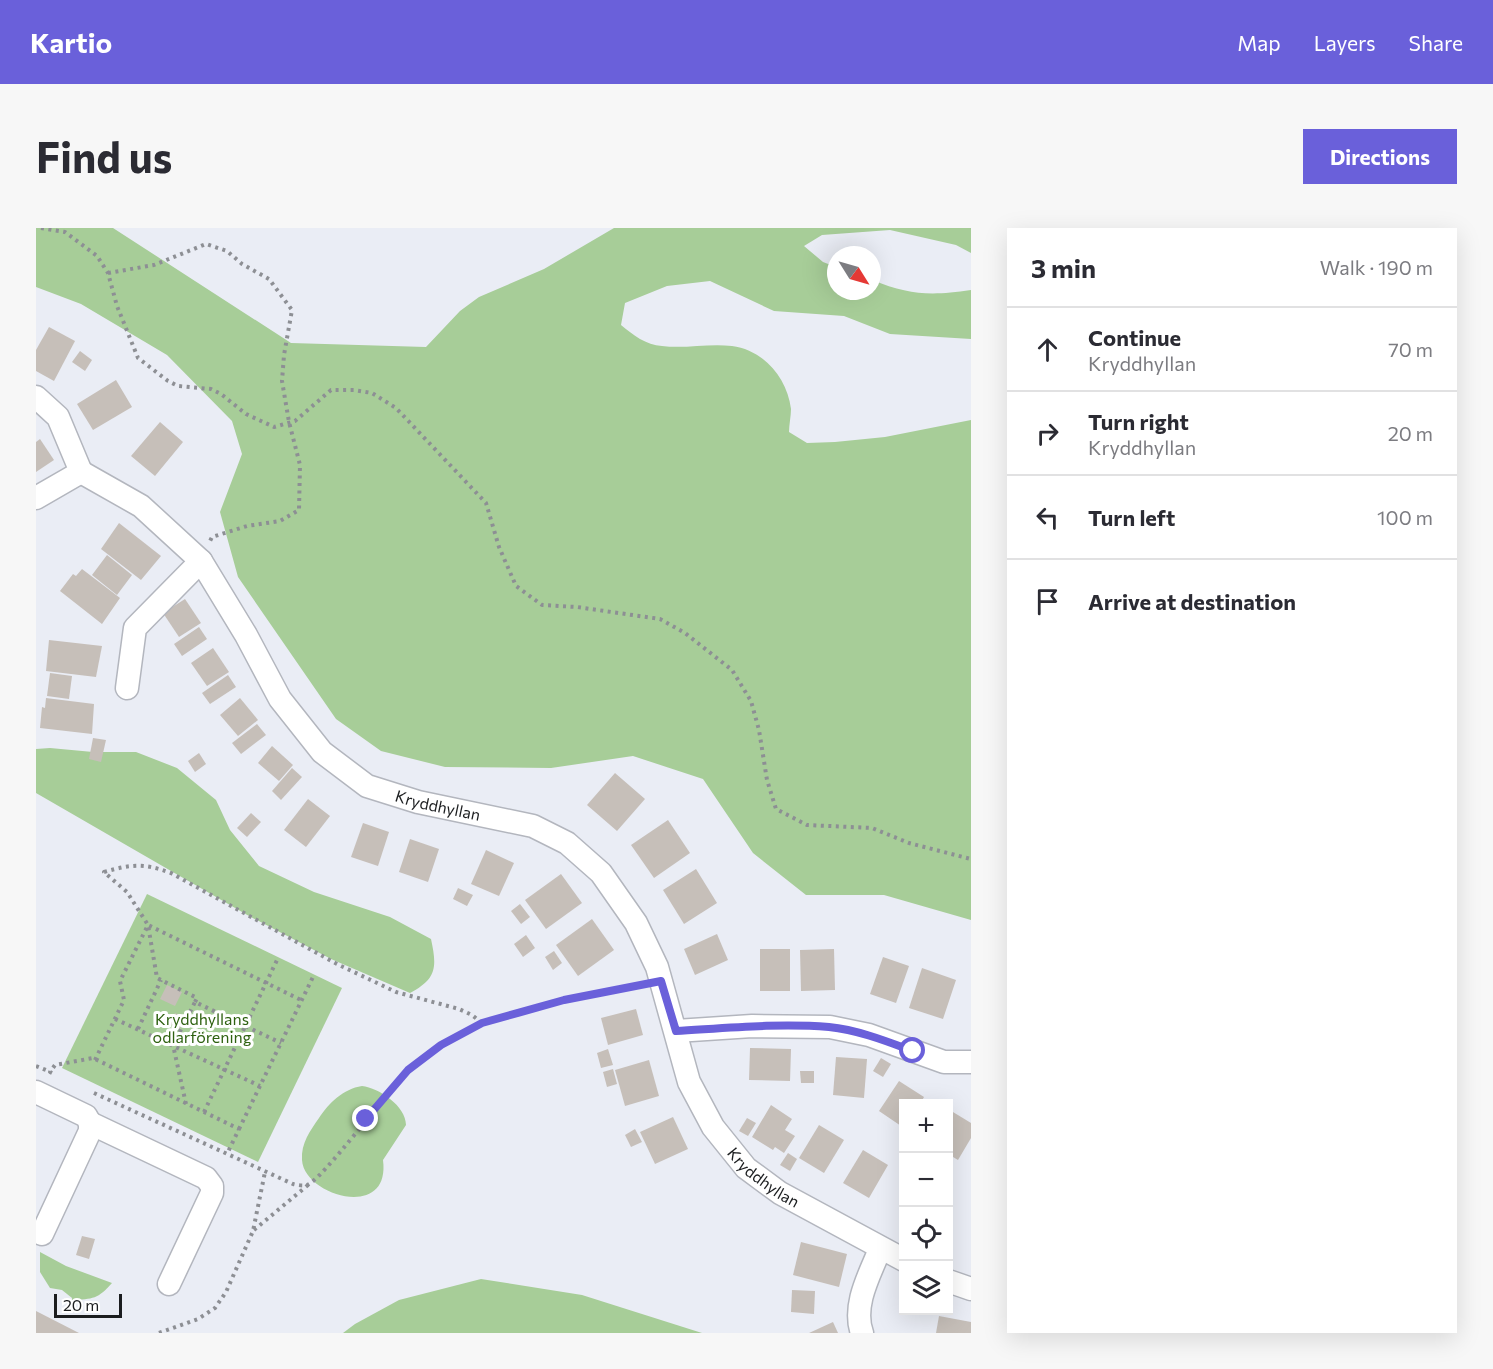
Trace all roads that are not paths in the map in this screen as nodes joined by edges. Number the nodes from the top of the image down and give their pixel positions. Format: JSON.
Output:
{"nodes":[{"id":1,"x":36,"y":397,"type":"edge"},
{"id":2,"x":81,"y":472,"type":"junction"},
{"id":3,"x":36,"y":498,"type":"edge"},
{"id":4,"x":201,"y":561,"type":"junction"},
{"id":5,"x":127,"y":688,"type":"dead end"},
{"id":6,"x":676,"y":1031,"type":"junction"},
{"id":7,"x":971,"y":1062,"type":"edge"},
{"id":8,"x":36,"y":1092,"type":"edge"},
{"id":9,"x":90,"y":1123,"type":"junction"},
{"id":10,"x":42,"y":1234,"type":"dead end"},
{"id":11,"x":880,"y":1249,"type":"junction"},
{"id":12,"x":899,"y":1258,"type":"edge"},
{"id":13,"x":953,"y":1283,"type":"edge"},
{"id":14,"x":169,"y":1284,"type":"dead end"},
{"id":15,"x":971,"y":1289,"type":"edge"},
{"id":16,"x":862,"y":1333,"type":"edge"}],
"edges":[{"from":1,"to":2,"type":"street"},
{"from":2,"to":3,"type":"street"},
{"from":2,"to":4,"type":"street","name":"Kryddhyllan"},
{"from":4,"to":5,"type":"street"},
{"from":4,"to":6,"type":"street","name":"Kryddhyllan"},
{"from":6,"to":7,"type":"street"},
{"from":6,"to":11,"type":"street","name":"Kryddhyllan"},
{"from":8,"to":9,"type":"street"},
{"from":9,"to":10,"type":"street"},
{"from":9,"to":14,"type":"street"},
{"from":11,"to":12,"type":"street","name":"Kryddhyllan"},
{"from":11,"to":16,"type":"street"},
{"from":13,"to":15,"type":"street"}]}
